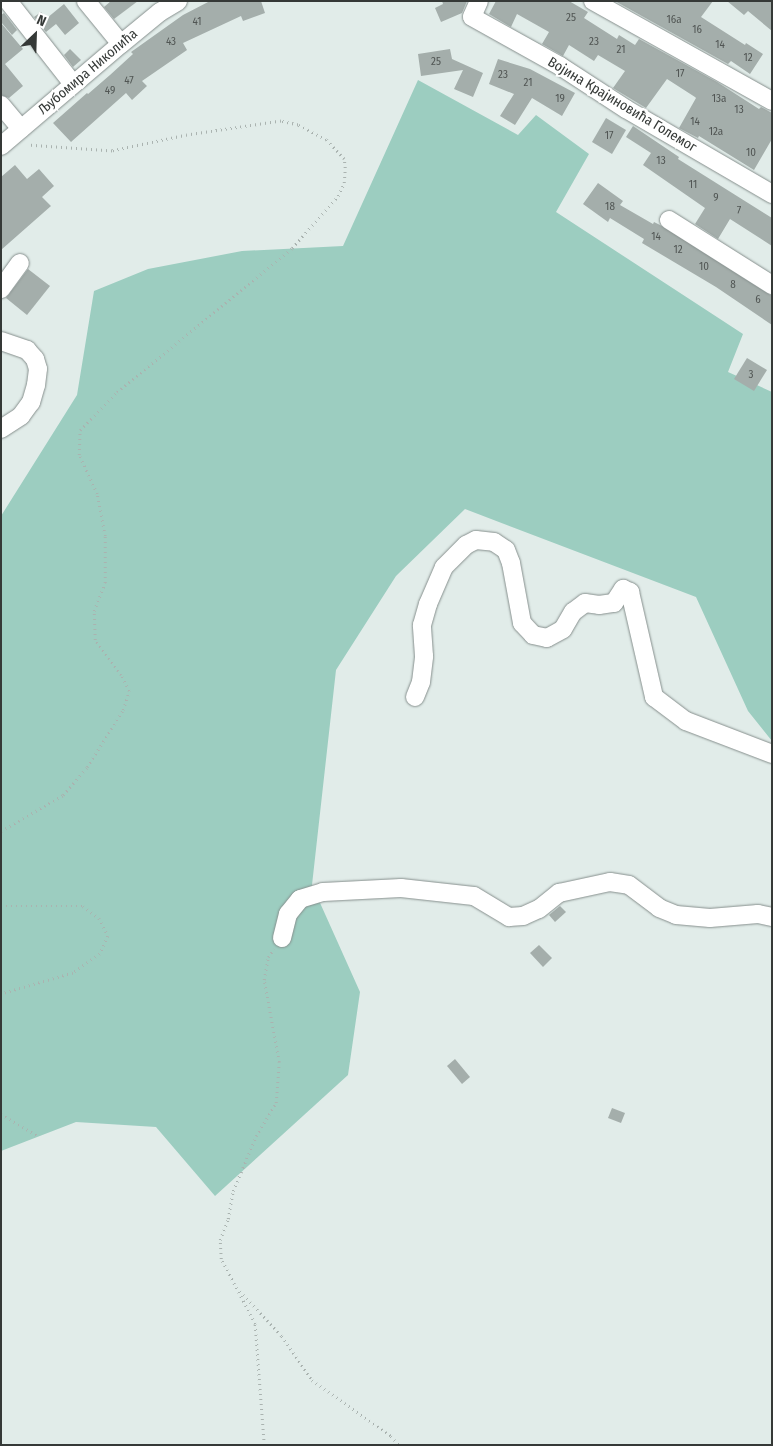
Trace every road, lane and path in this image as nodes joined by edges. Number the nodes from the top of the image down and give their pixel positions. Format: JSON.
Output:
{"nodes":[{"id":1,"x":8,"y":1,"type":"edge"},
{"id":2,"x":86,"y":1,"type":"edge"},
{"id":3,"x":178,"y":1,"type":"edge"},
{"id":4,"x":593,"y":1,"type":"edge"},
{"id":5,"x":475,"y":9,"type":"edge"},
{"id":6,"x":121,"y":44,"type":"junction"},
{"id":7,"x":73,"y":84,"type":"junction"},
{"id":8,"x":772,"y":101,"type":"edge"},
{"id":9,"x":1,"y":105,"type":"edge"},
{"id":10,"x":21,"y":130,"type":"junction"},
{"id":11,"x":3,"y":145,"type":"edge"},
{"id":12,"x":772,"y":194,"type":"edge"},
{"id":13,"x":669,"y":220,"type":"dead end"},
{"id":14,"x":20,"y":263,"type":"dead end"},
{"id":15,"x":772,"y":285,"type":"edge"},
{"id":16,"x":1,"y":289,"type":"edge"},
{"id":17,"x":1,"y":341,"type":"edge"},
{"id":18,"x":1,"y":429,"type":"edge"},
{"id":19,"x":415,"y":697,"type":"dead end"},
{"id":20,"x":772,"y":754,"type":"edge"},
{"id":21,"x":1,"y":831,"type":"edge"},
{"id":22,"x":1,"y":906,"type":"edge"},
{"id":23,"x":772,"y":917,"type":"edge"},
{"id":24,"x":282,"y":938,"type":"joint"},
{"id":25,"x":1,"y":994,"type":"edge"},
{"id":26,"x":1,"y":1114,"type":"edge"},
{"id":27,"x":38,"y":1136,"type":"dead end"},
{"id":28,"x":238,"y":1289,"type":"junction"},
{"id":29,"x":264,"y":1445,"type":"edge"},
{"id":30,"x":399,"y":1445,"type":"edge"}],
"edges":[{"from":1,"to":7,"type":"street"},
{"from":2,"to":6,"type":"street"},
{"from":3,"to":6,"type":"street","name":"Љубомира Николића"},
{"from":4,"to":8,"type":"street"},
{"from":5,"to":12,"type":"street","name":"Војина Крајиновића Големог"},
{"from":6,"to":7,"type":"street","name":"Љубомира Николића"},
{"from":7,"to":10,"type":"street","name":"Љубомира Николића"},
{"from":9,"to":10,"type":"street"},
{"from":10,"to":11,"type":"street","name":"Љубомира Николића"},
{"from":11,"to":21,"type":"path"},
{"from":13,"to":15,"type":"street"},
{"from":14,"to":16,"type":"street"},
{"from":17,"to":18,"type":"street"},
{"from":19,"to":20,"type":"street"},
{"from":22,"to":25,"type":"path"},
{"from":23,"to":24,"type":"street"},
{"from":24,"to":28,"type":"path"},
{"from":26,"to":27,"type":"path"},
{"from":28,"to":29,"type":"path"},
{"from":28,"to":30,"type":"path"}]}
